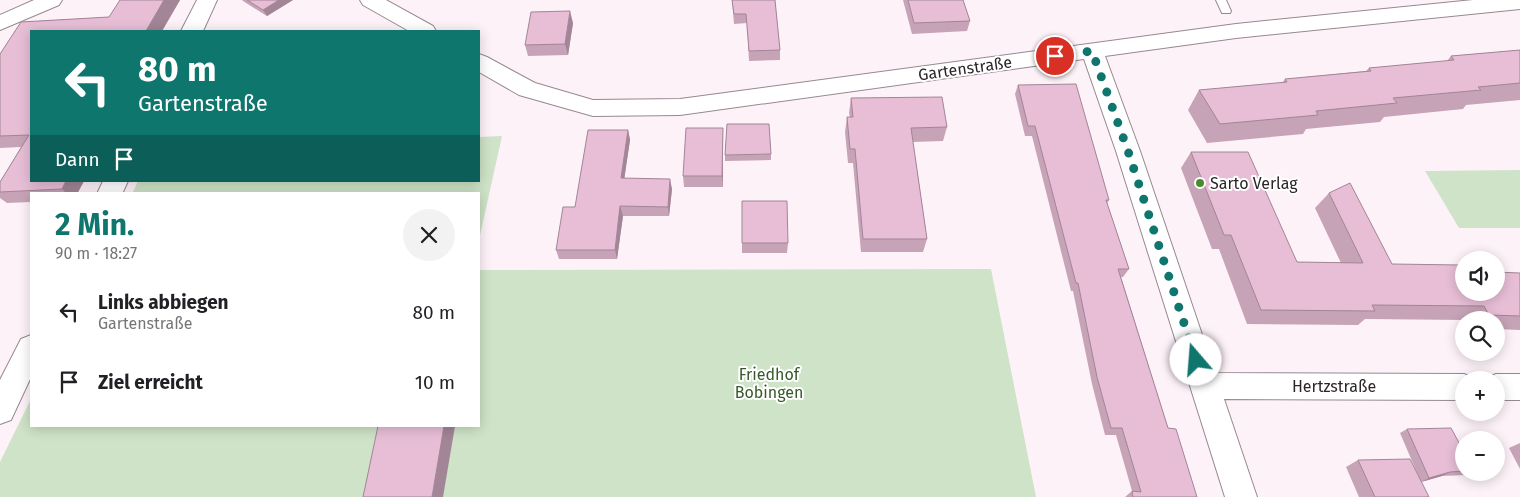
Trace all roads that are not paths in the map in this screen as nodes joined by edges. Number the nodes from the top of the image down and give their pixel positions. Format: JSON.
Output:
{"nodes":[{"id":1,"x":52,"y":0,"type":"edge"},
{"id":2,"x":207,"y":0,"type":"edge"},
{"id":3,"x":370,"y":0,"type":"edge"},
{"id":4,"x":1221,"y":0,"type":"edge"},
{"id":5,"x":1520,"y":2,"type":"edge"},
{"id":6,"x":1226,"y":11,"type":"dead end"},
{"id":7,"x":0,"y":23,"type":"edge"},
{"id":8,"x":192,"y":30,"type":"edge"},
{"id":9,"x":423,"y":30,"type":"edge"},
{"id":10,"x":1092,"y":51,"type":"junction"},
{"id":11,"x":480,"y":63,"type":"edge"},
{"id":12,"x":30,"y":350,"type":"edge"},
{"id":13,"x":1204,"y":386,"type":"junction"},
{"id":14,"x":1455,"y":387,"type":"edge"},
{"id":15,"x":1505,"y":387,"type":"edge"},
{"id":16,"x":1520,"y":387,"type":"edge"},
{"id":17,"x":2,"y":403,"type":"edge"},
{"id":18,"x":1241,"y":497,"type":"edge"}],
"edges":[{"from":1,"to":7,"type":"street"},
{"from":2,"to":8,"type":"street"},
{"from":3,"to":9,"type":"street"},
{"from":4,"to":6,"type":"lane"},
{"from":5,"to":10,"type":"street","name":"Gartenstraße"},
{"from":10,"to":11,"type":"street","name":"Gartenstraße"},
{"from":10,"to":13,"type":"street"},
{"from":12,"to":17,"type":"street"},
{"from":13,"to":14,"type":"street","name":"Hertzstraße"},
{"from":13,"to":18,"type":"street"},
{"from":15,"to":16,"type":"street"}]}
